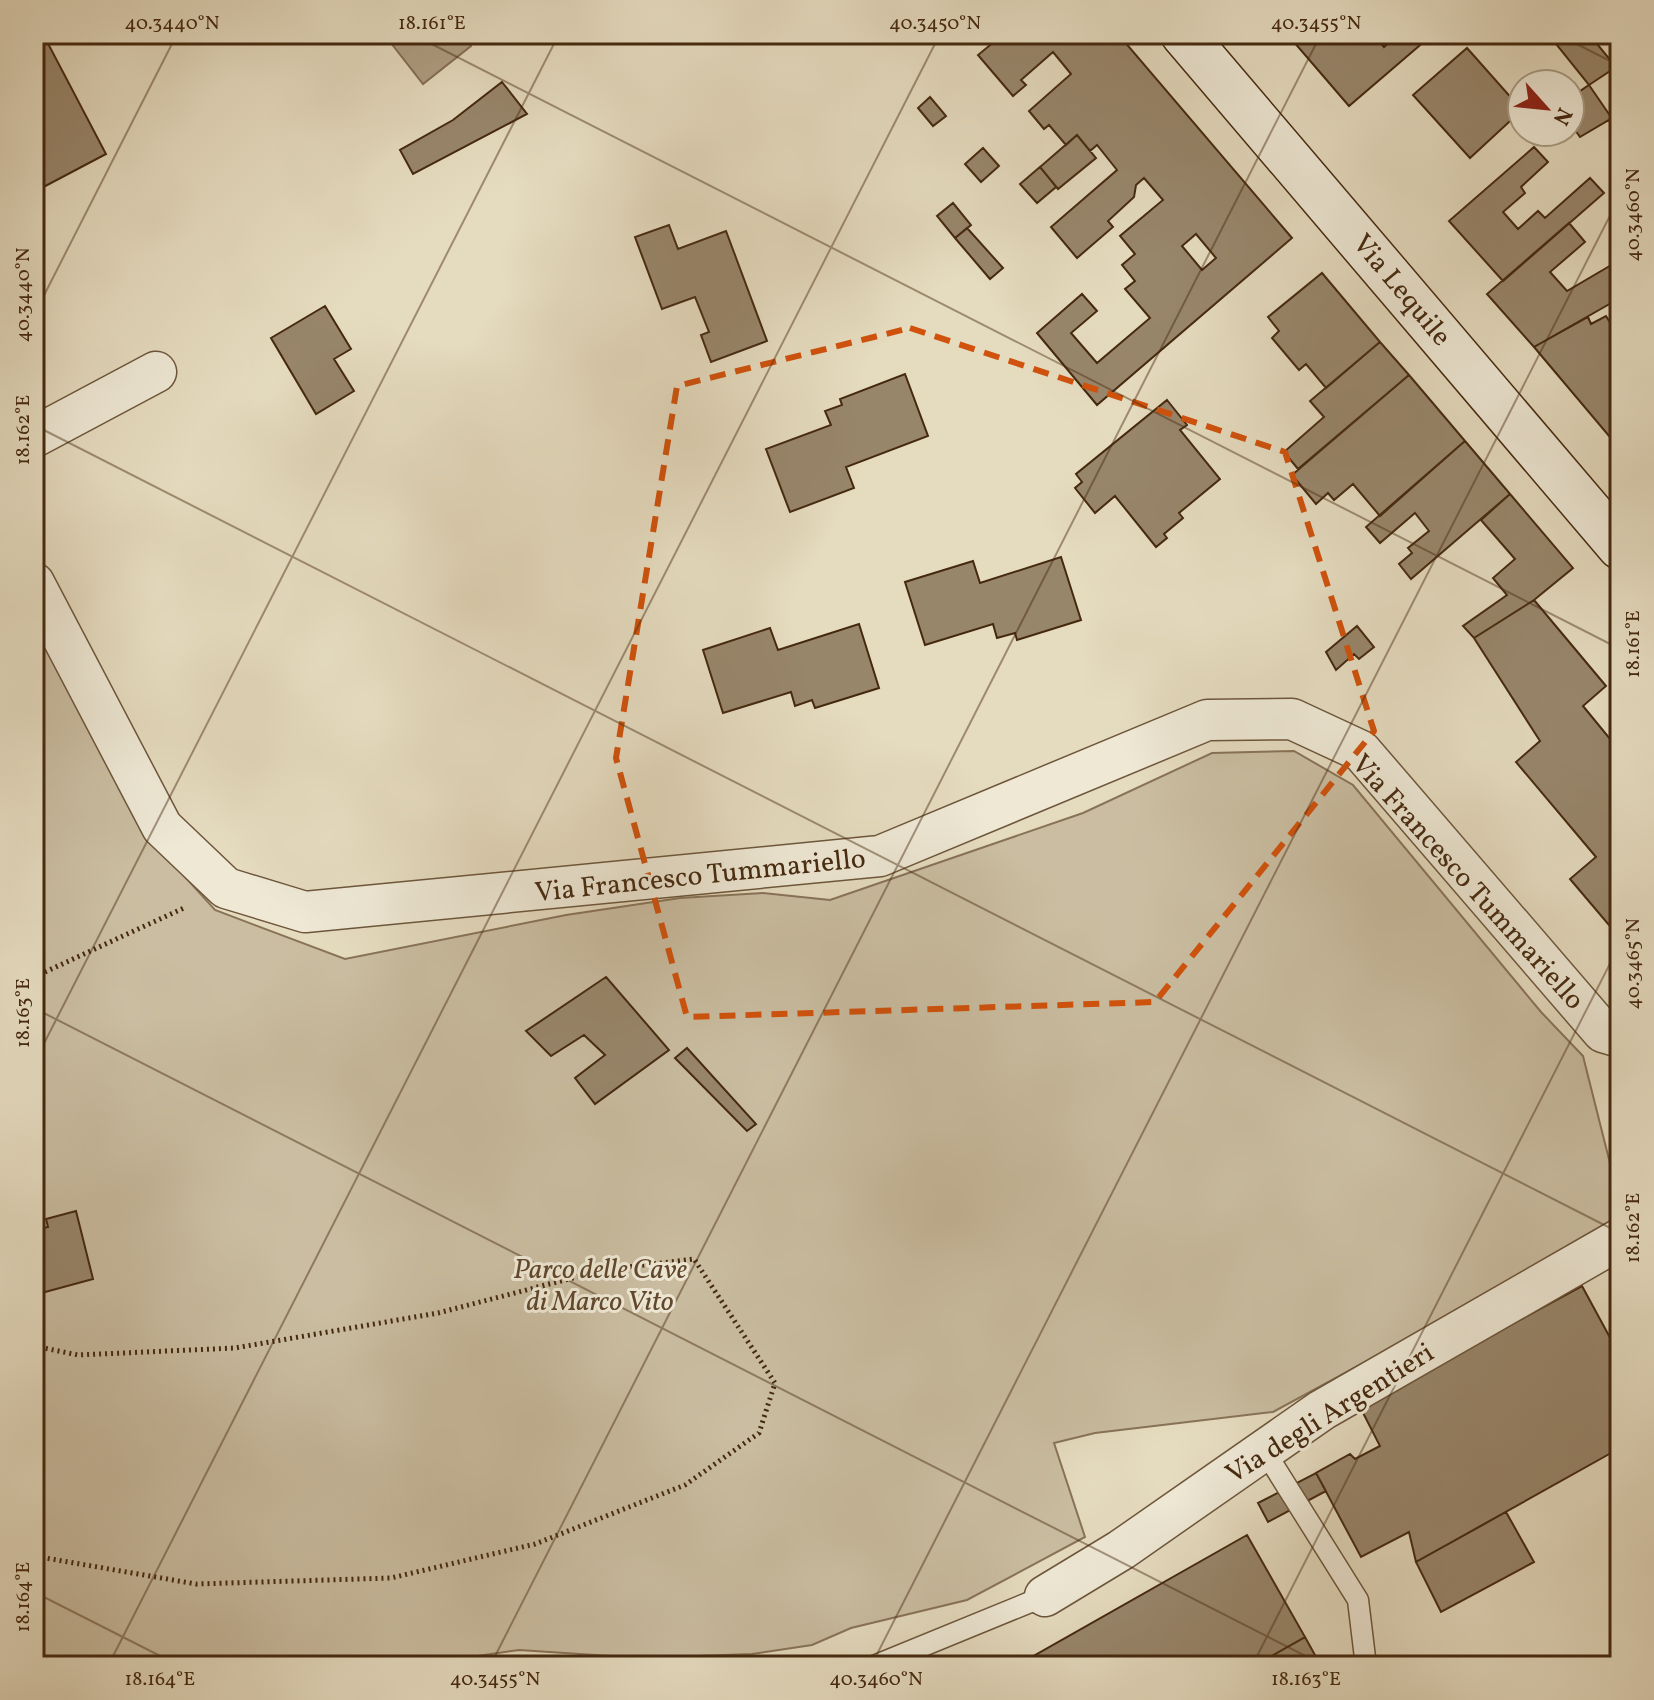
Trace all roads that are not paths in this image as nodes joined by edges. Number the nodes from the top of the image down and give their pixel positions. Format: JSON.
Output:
{"nodes":[{"id":1,"x":1183,"y":34,"type":"edge"},
{"id":2,"x":156,"y":372,"type":"dead end"},
{"id":3,"x":34,"y":437,"type":"edge"},
{"id":4,"x":1620,"y":547,"type":"edge"},
{"id":5,"x":34,"y":583,"type":"edge"},
{"id":6,"x":1620,"y":1037,"type":"edge"},
{"id":7,"x":1620,"y":1239,"type":"edge"},
{"id":8,"x":1264,"y":1450,"type":"junction"},
{"id":9,"x":1045,"y":1596,"type":"joint"},
{"id":10,"x":874,"y":1666,"type":"edge"},
{"id":11,"x":1366,"y":1666,"type":"edge"}],
"edges":[{"from":1,"to":4,"type":"main road","name":"Via Lequile"},
{"from":2,"to":3,"type":"street"},
{"from":5,"to":6,"type":"street","name":"Via Francesco Tummariello"},
{"from":7,"to":8,"type":"street","name":"Via degli Argentieri"},
{"from":8,"to":9,"type":"street","name":"Via degli Argentieri"},
{"from":8,"to":11,"type":"lane"},
{"from":9,"to":10,"type":"lane"}]}
